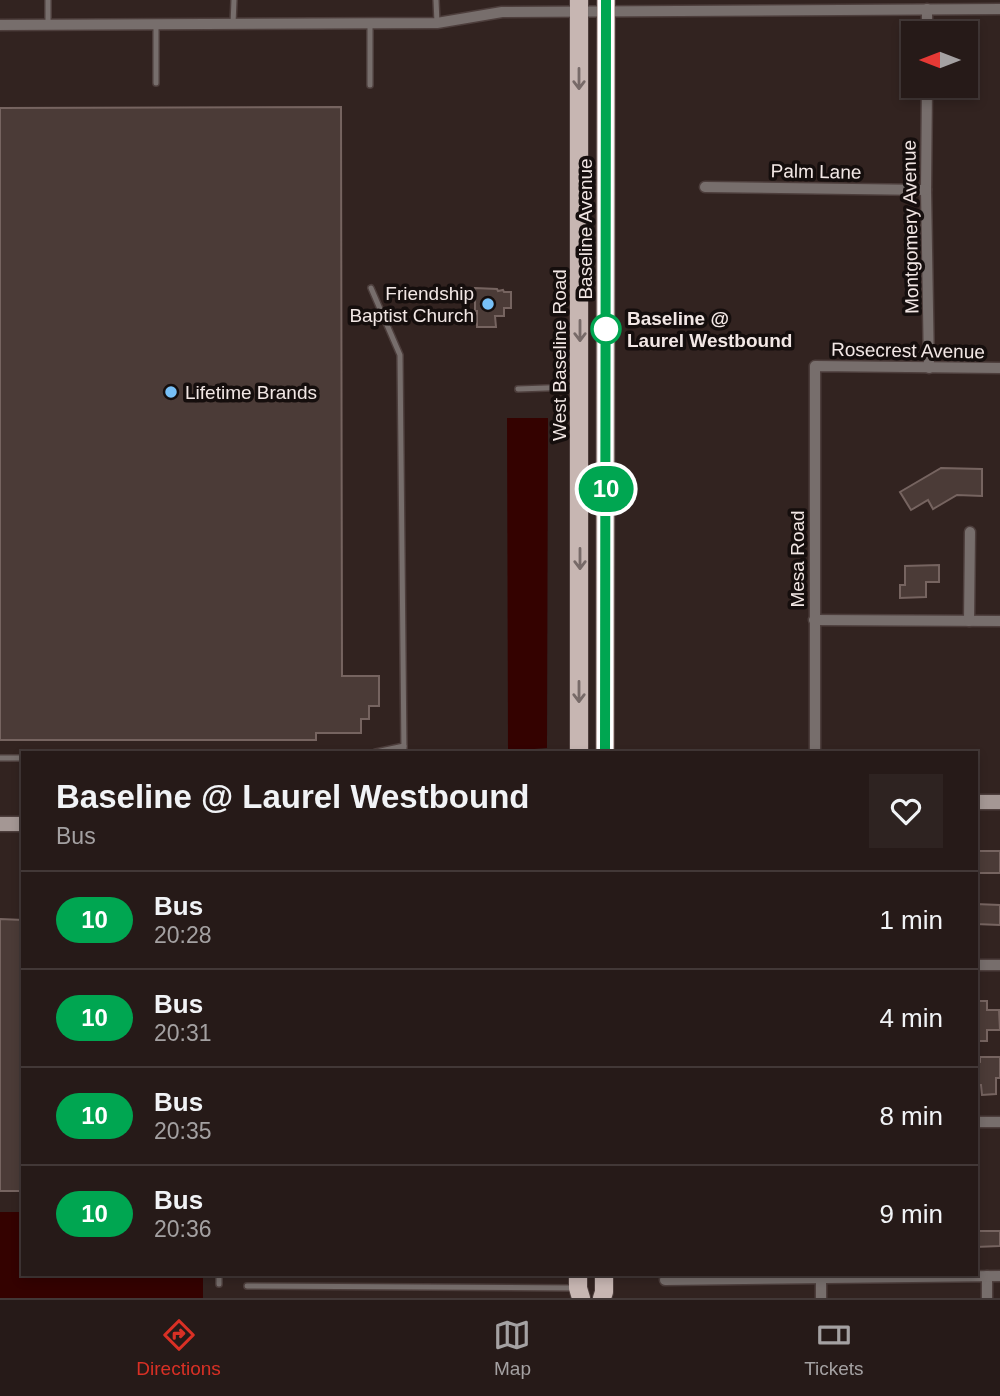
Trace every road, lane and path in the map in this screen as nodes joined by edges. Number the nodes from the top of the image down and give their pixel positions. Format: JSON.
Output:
{"nodes":[{"id":1,"x":48,"y":0,"type":"edge"},
{"id":2,"x":234,"y":0,"type":"edge"},
{"id":3,"x":436,"y":0,"type":"edge"},
{"id":4,"x":593,"y":7,"type":"edge"},
{"id":5,"x":927,"y":9,"type":"junction"},
{"id":6,"x":1000,"y":9,"type":"edge"},
{"id":7,"x":927,"y":21,"type":"edge"},
{"id":8,"x":370,"y":23,"type":"junction"},
{"id":9,"x":437,"y":23,"type":"junction"},
{"id":10,"x":156,"y":24,"type":"junction"},
{"id":11,"x":233,"y":24,"type":"junction"},
{"id":12,"x":0,"y":25,"type":"edge"},
{"id":13,"x":48,"y":25,"type":"junction"},
{"id":14,"x":156,"y":83,"type":"dead end"},
{"id":15,"x":370,"y":85,"type":"dead end"},
{"id":16,"x":927,"y":98,"type":"edge"},
{"id":17,"x":705,"y":187,"type":"dead end"},
{"id":18,"x":926,"y":190,"type":"junction"},
{"id":19,"x":371,"y":288,"type":"dead end"},
{"id":20,"x":815,"y":366,"type":"joint"},
{"id":21,"x":929,"y":368,"type":"junction"},
{"id":22,"x":1000,"y":369,"type":"edge"},
{"id":23,"x":580,"y":387,"type":"junction"},
{"id":24,"x":518,"y":389,"type":"dead end"},
{"id":25,"x":970,"y":532,"type":"dead end"},
{"id":26,"x":814,"y":620,"type":"junction"},
{"id":27,"x":969,"y":621,"type":"junction"},
{"id":28,"x":1000,"y":621,"type":"edge"},
{"id":29,"x":404,"y":749,"type":"edge"},
{"id":30,"x":385,"y":751,"type":"edge"},
{"id":31,"x":579,"y":751,"type":"edge"},
{"id":32,"x":605,"y":751,"type":"edge"},
{"id":33,"x":815,"y":751,"type":"edge"},
{"id":34,"x":0,"y":758,"type":"edge"},
{"id":35,"x":21,"y":758,"type":"edge"},
{"id":36,"x":978,"y":802,"type":"edge"},
{"id":37,"x":1000,"y":802,"type":"edge"},
{"id":38,"x":0,"y":824,"type":"edge"},
{"id":39,"x":21,"y":824,"type":"edge"},
{"id":40,"x":978,"y":965,"type":"edge"},
{"id":41,"x":1000,"y":965,"type":"edge"},
{"id":42,"x":978,"y":1122,"type":"edge"},
{"id":43,"x":1000,"y":1122,"type":"edge"},
{"id":44,"x":219,"y":1276,"type":"edge"},
{"id":45,"x":604,"y":1276,"type":"edge"},
{"id":46,"x":987,"y":1276,"type":"junction"},
{"id":47,"x":1000,"y":1276,"type":"edge"},
{"id":48,"x":821,"y":1278,"type":"junction"},
{"id":49,"x":665,"y":1280,"type":"dead end"},
{"id":50,"x":219,"y":1284,"type":"dead end"},
{"id":51,"x":247,"y":1286,"type":"dead end"},
{"id":52,"x":579,"y":1286,"type":"edge"},
{"id":53,"x":602,"y":1298,"type":"edge"},
{"id":54,"x":821,"y":1298,"type":"edge"},
{"id":55,"x":987,"y":1298,"type":"edge"}],
"edges":[{"from":1,"to":13,"type":"lane"},
{"from":2,"to":11,"type":"lane"},
{"from":3,"to":9,"type":"lane"},
{"from":4,"to":5,"type":"street"},
{"from":4,"to":9,"type":"street"},
{"from":4,"to":23,"type":"main road","name":"West Baseline Road","one_way":true},
{"from":4,"to":32,"type":"main road","name":"Baseline Avenue"},
{"from":5,"to":6,"type":"street"},
{"from":5,"to":7,"type":"street"},
{"from":8,"to":9,"type":"street"},
{"from":8,"to":11,"type":"street"},
{"from":8,"to":15,"type":"lane"},
{"from":10,"to":11,"type":"street"},
{"from":10,"to":13,"type":"street"},
{"from":10,"to":14,"type":"lane"},
{"from":12,"to":13,"type":"street"},
{"from":16,"to":18,"type":"street","name":"Montgomery Avenue"},
{"from":17,"to":18,"type":"street","name":"Palm Lane"},
{"from":18,"to":21,"type":"street","name":"Montgomery Avenue"},
{"from":19,"to":29,"type":"lane"},
{"from":20,"to":21,"type":"street","name":"Rosecrest Avenue"},
{"from":20,"to":26,"type":"street","name":"Mesa Road"},
{"from":21,"to":22,"type":"street","name":"Rosecrest Avenue"},
{"from":23,"to":24,"type":"lane"},
{"from":23,"to":31,"type":"main road","name":"West Baseline Road","one_way":true},
{"from":25,"to":27,"type":"street"},
{"from":26,"to":27,"type":"street"},
{"from":26,"to":33,"type":"street","name":"Mesa Road"},
{"from":27,"to":28,"type":"street"},
{"from":29,"to":30,"type":"lane"},
{"from":34,"to":35,"type":"lane"},
{"from":36,"to":37,"type":"main road"},
{"from":38,"to":39,"type":"main road"},
{"from":40,"to":41,"type":"street"},
{"from":42,"to":43,"type":"street"},
{"from":44,"to":50,"type":"lane"},
{"from":45,"to":53,"type":"main road"},
{"from":46,"to":47,"type":"street"},
{"from":46,"to":48,"type":"street"},
{"from":46,"to":55,"type":"street"},
{"from":48,"to":49,"type":"street"},
{"from":48,"to":54,"type":"street"},
{"from":51,"to":52,"type":"lane"}]}
